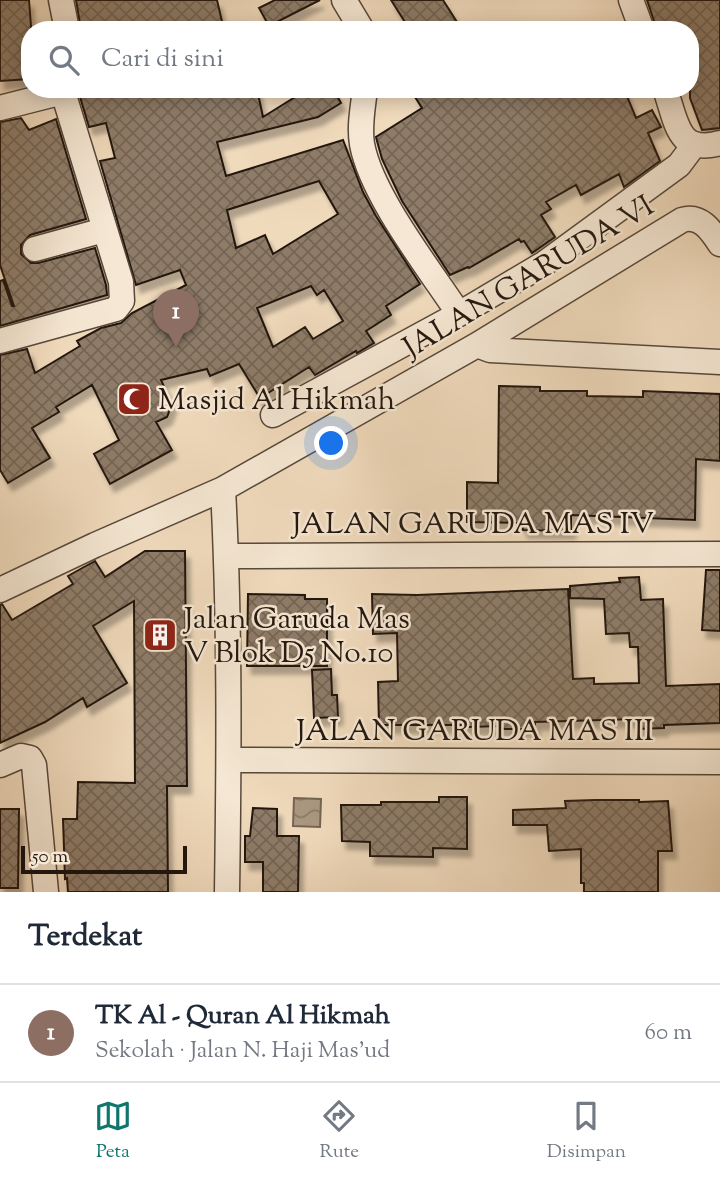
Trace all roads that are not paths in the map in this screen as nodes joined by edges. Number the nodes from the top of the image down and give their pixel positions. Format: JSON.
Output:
{"nodes":[{"id":1,"x":61,"y":0,"type":"edge"},
{"id":2,"x":344,"y":0,"type":"edge"},
{"id":3,"x":631,"y":0,"type":"edge"},
{"id":4,"x":65,"y":21,"type":"edge"},
{"id":5,"x":357,"y":21,"type":"edge"},
{"id":6,"x":639,"y":21,"type":"edge"},
{"id":7,"x":37,"y":98,"type":"edge"},
{"id":8,"x":65,"y":98,"type":"edge"},
{"id":9,"x":364,"y":98,"type":"edge"},
{"id":10,"x":667,"y":98,"type":"edge"},
{"id":11,"x":0,"y":108,"type":"edge"},
{"id":12,"x":720,"y":143,"type":"edge"},
{"id":13,"x":694,"y":145,"type":"junction"},
{"id":14,"x":104,"y":230,"type":"junction"},
{"id":15,"x":720,"y":244,"type":"edge"},
{"id":16,"x":36,"y":249,"type":"dead end"},
{"id":17,"x":459,"y":314,"type":"junction"},
{"id":18,"x":0,"y":341,"type":"edge"},
{"id":19,"x":477,"y":345,"type":"junction"},
{"id":20,"x":720,"y":362,"type":"edge"},
{"id":21,"x":273,"y":415,"type":"dead end"},
{"id":22,"x":223,"y":489,"type":"junction"},
{"id":23,"x":720,"y":554,"type":"edge"},
{"id":24,"x":227,"y":556,"type":"junction"},
{"id":25,"x":0,"y":590,"type":"edge"},
{"id":26,"x":229,"y":761,"type":"junction"},
{"id":27,"x":720,"y":762,"type":"edge"},
{"id":28,"x":0,"y":765,"type":"edge"},
{"id":29,"x":46,"y":892,"type":"edge"},
{"id":30,"x":227,"y":892,"type":"edge"}],
"edges":[{"from":1,"to":4,"type":"street"},
{"from":2,"to":5,"type":"street"},
{"from":3,"to":6,"type":"street"},
{"from":7,"to":11,"type":"street"},
{"from":8,"to":14,"type":"street"},
{"from":9,"to":17,"type":"street"},
{"from":10,"to":13,"type":"street"},
{"from":12,"to":13,"type":"street"},
{"from":13,"to":17,"type":"street"},
{"from":14,"to":16,"type":"street"},
{"from":14,"to":18,"type":"street"},
{"from":15,"to":19,"type":"street","name":"JALAN GARUDA VI"},
{"from":17,"to":21,"type":"street"},
{"from":19,"to":20,"type":"street"},
{"from":19,"to":22,"type":"street","name":"JALAN GARUDA VI"},
{"from":22,"to":24,"type":"street"},
{"from":22,"to":25,"type":"street","name":"JALAN GARUDA VI"},
{"from":23,"to":24,"type":"street","name":"JALAN GARUDA MAS IV"},
{"from":24,"to":26,"type":"street"},
{"from":26,"to":27,"type":"street","name":"JALAN GARUDA MAS III"},
{"from":26,"to":30,"type":"street"},
{"from":28,"to":29,"type":"street"}]}
